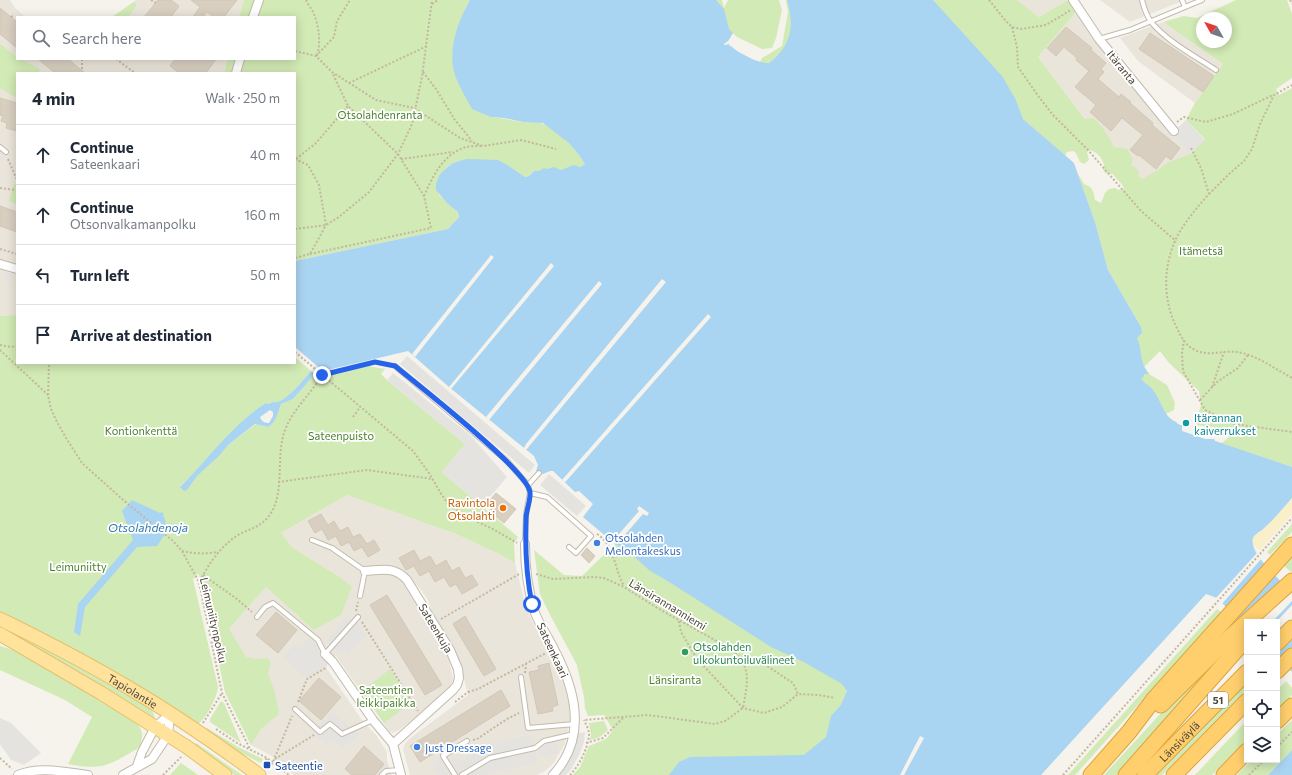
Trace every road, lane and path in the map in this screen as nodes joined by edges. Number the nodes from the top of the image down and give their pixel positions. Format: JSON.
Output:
{"nodes":[{"id":1,"x":152,"y":0,"type":"edge"},
{"id":2,"x":259,"y":0,"type":"edge"},
{"id":3,"x":306,"y":0,"type":"edge"},
{"id":4,"x":350,"y":0,"type":"edge"},
{"id":5,"x":432,"y":0,"type":"edge"},
{"id":6,"x":438,"y":0,"type":"edge"},
{"id":7,"x":989,"y":0,"type":"edge"},
{"id":8,"x":1142,"y":0,"type":"edge"},
{"id":9,"x":1182,"y":0,"type":"edge"},
{"id":10,"x":1202,"y":0,"type":"edge"},
{"id":11,"x":1290,"y":0,"type":"edge"},
{"id":12,"x":156,"y":3,"type":"dead end"},
{"id":13,"x":1075,"y":3,"type":"edge"},
{"id":14,"x":1292,"y":4,"type":"edge"},
{"id":15,"x":432,"y":5,"type":"junction"},
{"id":16,"x":1185,"y":7,"type":"junction"},
{"id":17,"x":14,"y":15,"type":"dead end"},
{"id":18,"x":253,"y":16,"type":"edge"},
{"id":19,"x":12,"y":17,"type":"dead end"},
{"id":20,"x":1151,"y":22,"type":"junction"},
{"id":21,"x":1012,"y":27,"type":"junction"},
{"id":22,"x":1099,"y":39,"type":"junction"},
{"id":23,"x":427,"y":46,"type":"junction"},
{"id":24,"x":296,"y":51,"type":"edge"},
{"id":25,"x":316,"y":56,"type":"junction"},
{"id":26,"x":82,"y":60,"type":"edge"},
{"id":27,"x":117,"y":60,"type":"edge"},
{"id":28,"x":240,"y":60,"type":"edge"},
{"id":29,"x":1216,"y":70,"type":"dead end"},
{"id":30,"x":82,"y":71,"type":"dead end"},
{"id":31,"x":133,"y":72,"type":"edge"},
{"id":32,"x":236,"y":72,"type":"edge"},
{"id":33,"x":332,"y":72,"type":"junction"},
{"id":34,"x":423,"y":72,"type":"junction"},
{"id":35,"x":349,"y":83,"type":"junction"},
{"id":36,"x":1292,"y":85,"type":"edge"},
{"id":37,"x":1274,"y":94,"type":"junction"},
{"id":38,"x":348,"y":106,"type":"junction"},
{"id":39,"x":414,"y":108,"type":"junction"},
{"id":40,"x":1173,"y":129,"type":"joint"},
{"id":41,"x":473,"y":142,"type":"junction"},
{"id":42,"x":482,"y":146,"type":"junction"},
{"id":43,"x":0,"y":147,"type":"edge"},
{"id":44,"x":1191,"y":148,"type":"dead end"},
{"id":45,"x":556,"y":149,"type":"dead end"},
{"id":46,"x":6,"y":152,"type":"joint"},
{"id":47,"x":455,"y":152,"type":"junction"},
{"id":48,"x":398,"y":154,"type":"junction"},
{"id":49,"x":296,"y":158,"type":"edge"},
{"id":50,"x":296,"y":159,"type":"edge"},
{"id":51,"x":401,"y":159,"type":"junction"},
{"id":52,"x":16,"y":177,"type":"edge"},
{"id":53,"x":0,"y":188,"type":"edge"},
{"id":54,"x":16,"y":190,"type":"edge"},
{"id":55,"x":1209,"y":194,"type":"junction"},
{"id":56,"x":424,"y":196,"type":"junction"},
{"id":57,"x":326,"y":225,"type":"junction"},
{"id":58,"x":296,"y":229,"type":"edge"},
{"id":59,"x":1176,"y":241,"type":"junction"},
{"id":60,"x":0,"y":249,"type":"edge"},
{"id":61,"x":16,"y":254,"type":"edge"},
{"id":62,"x":310,"y":254,"type":"junction"},
{"id":63,"x":296,"y":258,"type":"edge"},
{"id":64,"x":0,"y":264,"type":"edge"},
{"id":65,"x":16,"y":269,"type":"edge"},
{"id":66,"x":1184,"y":340,"type":"junction"},
{"id":67,"x":0,"y":345,"type":"edge"},
{"id":68,"x":16,"y":346,"type":"edge"},
{"id":69,"x":0,"y":350,"type":"edge"},
{"id":70,"x":1224,"y":352,"type":"junction"},
{"id":71,"x":296,"y":353,"type":"edge"},
{"id":72,"x":1248,"y":355,"type":"junction"},
{"id":73,"x":49,"y":364,"type":"edge"},
{"id":74,"x":395,"y":366,"type":"joint"},
{"id":75,"x":322,"y":375,"type":"junction"},
{"id":76,"x":1292,"y":378,"type":"edge"},
{"id":77,"x":1211,"y":389,"type":"junction"},
{"id":78,"x":48,"y":395,"type":"junction"},
{"id":79,"x":1200,"y":400,"type":"junction"},
{"id":80,"x":360,"y":407,"type":"junction"},
{"id":81,"x":353,"y":417,"type":"dead end"},
{"id":82,"x":1292,"y":432,"type":"edge"},
{"id":83,"x":539,"y":473,"type":"dead end"},
{"id":84,"x":433,"y":478,"type":"junction"},
{"id":85,"x":278,"y":482,"type":"junction"},
{"id":86,"x":528,"y":485,"type":"junction"},
{"id":87,"x":530,"y":493,"type":"junction"},
{"id":88,"x":1292,"y":518,"type":"edge"},
{"id":89,"x":591,"y":536,"type":"junction"},
{"id":90,"x":312,"y":540,"type":"dead end"},
{"id":91,"x":522,"y":544,"type":"junction"},
{"id":92,"x":1292,"y":545,"type":"edge"},
{"id":93,"x":569,"y":547,"type":"dead end"},
{"id":94,"x":182,"y":551,"type":"junction"},
{"id":95,"x":218,"y":552,"type":"junction"},
{"id":96,"x":365,"y":571,"type":"junction"},
{"id":97,"x":533,"y":573,"type":"dead end"},
{"id":98,"x":519,"y":574,"type":"dead end"},
{"id":99,"x":203,"y":575,"type":"junction"},
{"id":100,"x":1292,"y":580,"type":"edge"},
{"id":101,"x":199,"y":582,"type":"junction"},
{"id":102,"x":624,"y":587,"type":"junction"},
{"id":103,"x":1292,"y":592,"type":"edge"},
{"id":104,"x":360,"y":596,"type":"joint"},
{"id":105,"x":258,"y":617,"type":"joint"},
{"id":106,"x":358,"y":617,"type":"junction"},
{"id":107,"x":0,"y":619,"type":"edge"},
{"id":108,"x":1258,"y":619,"type":"edge"},
{"id":109,"x":1266,"y":619,"type":"edge"},
{"id":110,"x":679,"y":621,"type":"junction"},
{"id":111,"x":434,"y":624,"type":"junction"},
{"id":112,"x":1292,"y":628,"type":"edge"},
{"id":113,"x":0,"y":634,"type":"edge"},
{"id":114,"x":1244,"y":635,"type":"edge"},
{"id":115,"x":1280,"y":640,"type":"edge"},
{"id":116,"x":0,"y":642,"type":"edge"},
{"id":117,"x":21,"y":647,"type":"junction"},
{"id":118,"x":554,"y":648,"type":"junction"},
{"id":119,"x":324,"y":654,"type":"junction"},
{"id":120,"x":740,"y":656,"type":"junction"},
{"id":121,"x":1292,"y":656,"type":"edge"},
{"id":122,"x":1280,"y":668,"type":"edge"},
{"id":123,"x":1244,"y":675,"type":"edge"},
{"id":124,"x":520,"y":677,"type":"dead end"},
{"id":125,"x":457,"y":685,"type":"junction"},
{"id":126,"x":468,"y":692,"type":"junction"},
{"id":127,"x":798,"y":694,"type":"junction"},
{"id":128,"x":835,"y":698,"type":"dead end"},
{"id":129,"x":1244,"y":704,"type":"edge"},
{"id":130,"x":450,"y":706,"type":"dead end"},
{"id":131,"x":1292,"y":706,"type":"edge"},
{"id":132,"x":743,"y":708,"type":"junction"},
{"id":133,"x":295,"y":709,"type":"dead end"},
{"id":134,"x":526,"y":710,"type":"junction"},
{"id":135,"x":1244,"y":711,"type":"edge"},
{"id":136,"x":170,"y":714,"type":"junction"},
{"id":137,"x":421,"y":717,"type":"junction"},
{"id":138,"x":624,"y":717,"type":"junction"},
{"id":139,"x":1280,"y":718,"type":"edge"},
{"id":140,"x":373,"y":720,"type":"junction"},
{"id":141,"x":584,"y":720,"type":"dead end"},
{"id":142,"x":575,"y":724,"type":"junction"},
{"id":143,"x":211,"y":725,"type":"dead end"},
{"id":144,"x":155,"y":727,"type":"junction"},
{"id":145,"x":320,"y":732,"type":"junction"},
{"id":146,"x":1129,"y":732,"type":"junction"},
{"id":147,"x":1292,"y":732,"type":"edge"},
{"id":148,"x":574,"y":734,"type":"junction"},
{"id":149,"x":168,"y":735,"type":"junction"},
{"id":150,"x":467,"y":741,"type":"joint"},
{"id":151,"x":586,"y":743,"type":"dead end"},
{"id":152,"x":393,"y":744,"type":"junction"},
{"id":153,"x":1280,"y":744,"type":"edge"},
{"id":154,"x":250,"y":749,"type":"junction"},
{"id":155,"x":1244,"y":754,"type":"edge"},
{"id":156,"x":0,"y":758,"type":"edge"},
{"id":157,"x":267,"y":758,"type":"junction"},
{"id":158,"x":274,"y":759,"type":"dead end"},
{"id":159,"x":1261,"y":763,"type":"edge"},
{"id":160,"x":137,"y":766,"type":"junction"},
{"id":161,"x":261,"y":769,"type":"edge"},
{"id":162,"x":400,"y":772,"type":"edge"},
{"id":163,"x":16,"y":773,"type":"edge"},
{"id":164,"x":88,"y":775,"type":"edge"},
{"id":165,"x":123,"y":775,"type":"edge"},
{"id":166,"x":225,"y":775,"type":"edge"},
{"id":167,"x":289,"y":775,"type":"edge"},
{"id":168,"x":382,"y":775,"type":"edge"},
{"id":169,"x":455,"y":775,"type":"edge"},
{"id":170,"x":462,"y":775,"type":"edge"},
{"id":171,"x":553,"y":775,"type":"edge"},
{"id":172,"x":570,"y":775,"type":"edge"},
{"id":173,"x":574,"y":775,"type":"edge"},
{"id":174,"x":1063,"y":775,"type":"edge"},
{"id":175,"x":1091,"y":775,"type":"edge"},
{"id":176,"x":1126,"y":775,"type":"edge"},
{"id":177,"x":1145,"y":775,"type":"edge"},
{"id":178,"x":1174,"y":775,"type":"edge"},
{"id":179,"x":1188,"y":775,"type":"edge"},
{"id":180,"x":1224,"y":775,"type":"edge"},
{"id":181,"x":1249,"y":775,"type":"edge"}],
"edges":[{"from":1,"to":12,"type":"path"},
{"from":2,"to":18,"type":"street"},
{"from":3,"to":25,"type":"path"},
{"from":4,"to":25,"type":"path"},
{"from":5,"to":15,"type":"path"},
{"from":6,"to":15,"type":"path"},
{"from":7,"to":21,"type":"path"},
{"from":8,"to":20,"type":"lane"},
{"from":9,"to":16,"type":"lane"},
{"from":10,"to":16,"type":"lane"},
{"from":11,"to":14,"type":"path"},
{"from":13,"to":21,"type":"path"},
{"from":13,"to":22,"type":"street","name":"Itäranta"},
{"from":15,"to":23,"type":"path"},
{"from":16,"to":20,"type":"lane"},
{"from":17,"to":19,"type":"path"},
{"from":20,"to":22,"type":"lane"},
{"from":20,"to":29,"type":"lane"},
{"from":21,"to":59,"type":"path"},
{"from":22,"to":40,"type":"street","name":"Itäranta"},
{"from":23,"to":34,"type":"path"},
{"from":23,"to":35,"type":"path"},
{"from":24,"to":25,"type":"path"},
{"from":25,"to":33,"type":"path"},
{"from":26,"to":30,"type":"path"},
{"from":27,"to":31,"type":"path"},
{"from":28,"to":32,"type":"street"},
{"from":33,"to":35,"type":"path"},
{"from":33,"to":38,"type":"path"},
{"from":34,"to":39,"type":"path"},
{"from":34,"to":41,"type":"path"},
{"from":35,"to":39,"type":"path"},
{"from":36,"to":37,"type":"path"},
{"from":37,"to":40,"type":"path"},
{"from":37,"to":55,"type":"path"},
{"from":38,"to":48,"type":"path"},
{"from":38,"to":49,"type":"path"},
{"from":39,"to":41,"type":"path"},
{"from":39,"to":48,"type":"path"},
{"from":41,"to":42,"type":"path"},
{"from":42,"to":45,"type":"path"},
{"from":42,"to":47,"type":"path"},
{"from":43,"to":46,"type":"lane"},
{"from":44,"to":55,"type":"path"},
{"from":46,"to":52,"type":"path"},
{"from":47,"to":51,"type":"path"},
{"from":47,"to":56,"type":"path"},
{"from":48,"to":51,"type":"path"},
{"from":48,"to":57,"type":"path"},
{"from":50,"to":57,"type":"path"},
{"from":51,"to":56,"type":"path"},
{"from":53,"to":54,"type":"path"},
{"from":55,"to":59,"type":"path"},
{"from":56,"to":62,"type":"path"},
{"from":57,"to":58,"type":"path"},
{"from":57,"to":62,"type":"path"},
{"from":59,"to":66,"type":"path"},
{"from":60,"to":61,"type":"path"},
{"from":62,"to":63,"type":"path"},
{"from":64,"to":65,"type":"street"},
{"from":66,"to":70,"type":"path"},
{"from":66,"to":79,"type":"path"},
{"from":67,"to":68,"type":"path"},
{"from":69,"to":78,"type":"path"},
{"from":70,"to":72,"type":"path"},
{"from":70,"to":77,"type":"path"},
{"from":71,"to":75,"type":"path"},
{"from":72,"to":76,"type":"path"},
{"from":72,"to":77,"type":"path"},
{"from":73,"to":78,"type":"path"},
{"from":74,"to":75,"type":"path"},
{"from":74,"to":86,"type":"lane"},
{"from":75,"to":80,"type":"path"},
{"from":75,"to":85,"type":"path"},
{"from":77,"to":79,"type":"path"},
{"from":78,"to":94,"type":"path","name":"Leimuniitynpolku"},
{"from":79,"to":82,"type":"path"},
{"from":80,"to":81,"type":"path"},
{"from":80,"to":84,"type":"path"},
{"from":83,"to":86,"type":"lane"},
{"from":84,"to":85,"type":"path"},
{"from":84,"to":91,"type":"path"},
{"from":85,"to":95,"type":"path"},
{"from":86,"to":87,"type":"lane"},
{"from":87,"to":89,"type":"lane"},
{"from":87,"to":91,"type":"lane"},
{"from":88,"to":174,"type":"path"},
{"from":89,"to":93,"type":"lane"},
{"from":89,"to":102,"type":"path"},
{"from":90,"to":96,"type":"lane"},
{"from":91,"to":118,"type":"street","name":"Sateenkaari"},
{"from":92,"to":146,"type":"highway"},
{"from":94,"to":95,"type":"path"},
{"from":94,"to":101,"type":"path","name":"Leimuniitynpolku"},
{"from":95,"to":99,"type":"path"},
{"from":96,"to":104,"type":"lane"},
{"from":96,"to":111,"type":"street","name":"Sateenkuja"},
{"from":97,"to":102,"type":"path","name":"Länsirannanniemi"},
{"from":98,"to":111,"type":"path"},
{"from":99,"to":101,"type":"path"},
{"from":99,"to":105,"type":"path"},
{"from":100,"to":108,"type":"highway"},
{"from":101,"to":154,"type":"path","name":"Leimuniitynpolku"},
{"from":102,"to":110,"type":"path","name":"Länsirannanniemi"},
{"from":103,"to":109,"type":"highway"},
{"from":104,"to":106,"type":"path"},
{"from":105,"to":119,"type":"lane"},
{"from":106,"to":119,"type":"lane"},
{"from":106,"to":137,"type":"path"},
{"from":107,"to":136,"type":"main road","name":"Tapiolantie"},
{"from":110,"to":120,"type":"path","name":"Länsirannanniemi"},
{"from":110,"to":132,"type":"path"},
{"from":111,"to":125,"type":"street","name":"Sateenkuja"},
{"from":112,"to":115,"type":"highway"},
{"from":113,"to":117,"type":"main road","name":"Tapiolantie"},
{"from":114,"to":146,"type":"highway"},
{"from":114,"to":176,"type":"highway"},
{"from":116,"to":117,"type":"main road"},
{"from":117,"to":144,"type":"main road","name":"Tapiolantie"},
{"from":118,"to":126,"type":"path"},
{"from":118,"to":142,"type":"street","name":"Sateenkaari"},
{"from":119,"to":140,"type":"street"},
{"from":120,"to":127,"type":"path","name":"Länsirannanniemi"},
{"from":120,"to":132,"type":"path"},
{"from":121,"to":122,"type":"highway"},
{"from":123,"to":177,"type":"highway","name":"Länsiväylä","number":"51"},
{"from":124,"to":134,"type":"lane"},
{"from":125,"to":126,"type":"path"},
{"from":125,"to":137,"type":"street"},
{"from":126,"to":130,"type":"path"},
{"from":127,"to":128,"type":"path"},
{"from":127,"to":132,"type":"path"},
{"from":129,"to":178,"type":"highway","name":"Länsiväylä","number":"51"},
{"from":131,"to":139,"type":"highway"},
{"from":132,"to":138,"type":"path"},
{"from":133,"to":145,"type":"lane"},
{"from":134,"to":142,"type":"lane"},
{"from":134,"to":150,"type":"path"},
{"from":135,"to":179,"type":"highway"},
{"from":136,"to":144,"type":"street"},
{"from":136,"to":149,"type":"street"},
{"from":136,"to":161,"type":"main road","name":"Tapiolantie"},
{"from":137,"to":152,"type":"street"},
{"from":138,"to":141,"type":"path"},
{"from":138,"to":151,"type":"path"},
{"from":140,"to":145,"type":"lane"},
{"from":140,"to":152,"type":"street"},
{"from":142,"to":148,"type":"street","name":"Sateenkaari"},
{"from":143,"to":154,"type":"path"},
{"from":144,"to":149,"type":"main road","name":"Tapiolantie"},
{"from":144,"to":160,"type":"street"},
{"from":145,"to":158,"type":"path"},
{"from":146,"to":175,"type":"highway"},
{"from":147,"to":153,"type":"path"},
{"from":148,"to":170,"type":"lane"},
{"from":148,"to":171,"type":"street","name":"Sateenkaari"},
{"from":149,"to":160,"type":"street"},
{"from":149,"to":166,"type":"main road","name":"Tapiolantie"},
{"from":150,"to":169,"type":"lane"},
{"from":152,"to":162,"type":"street"},
{"from":154,"to":157,"type":"path"},
{"from":155,"to":180,"type":"highway"},
{"from":156,"to":163,"type":"path"},
{"from":157,"to":161,"type":"path"},
{"from":157,"to":167,"type":"path"},
{"from":159,"to":181,"type":"path"},
{"from":160,"to":165,"type":"street"},
{"from":162,"to":168,"type":"lane"},
{"from":163,"to":164,"type":"street"},
{"from":172,"to":173,"type":"path"}]}
